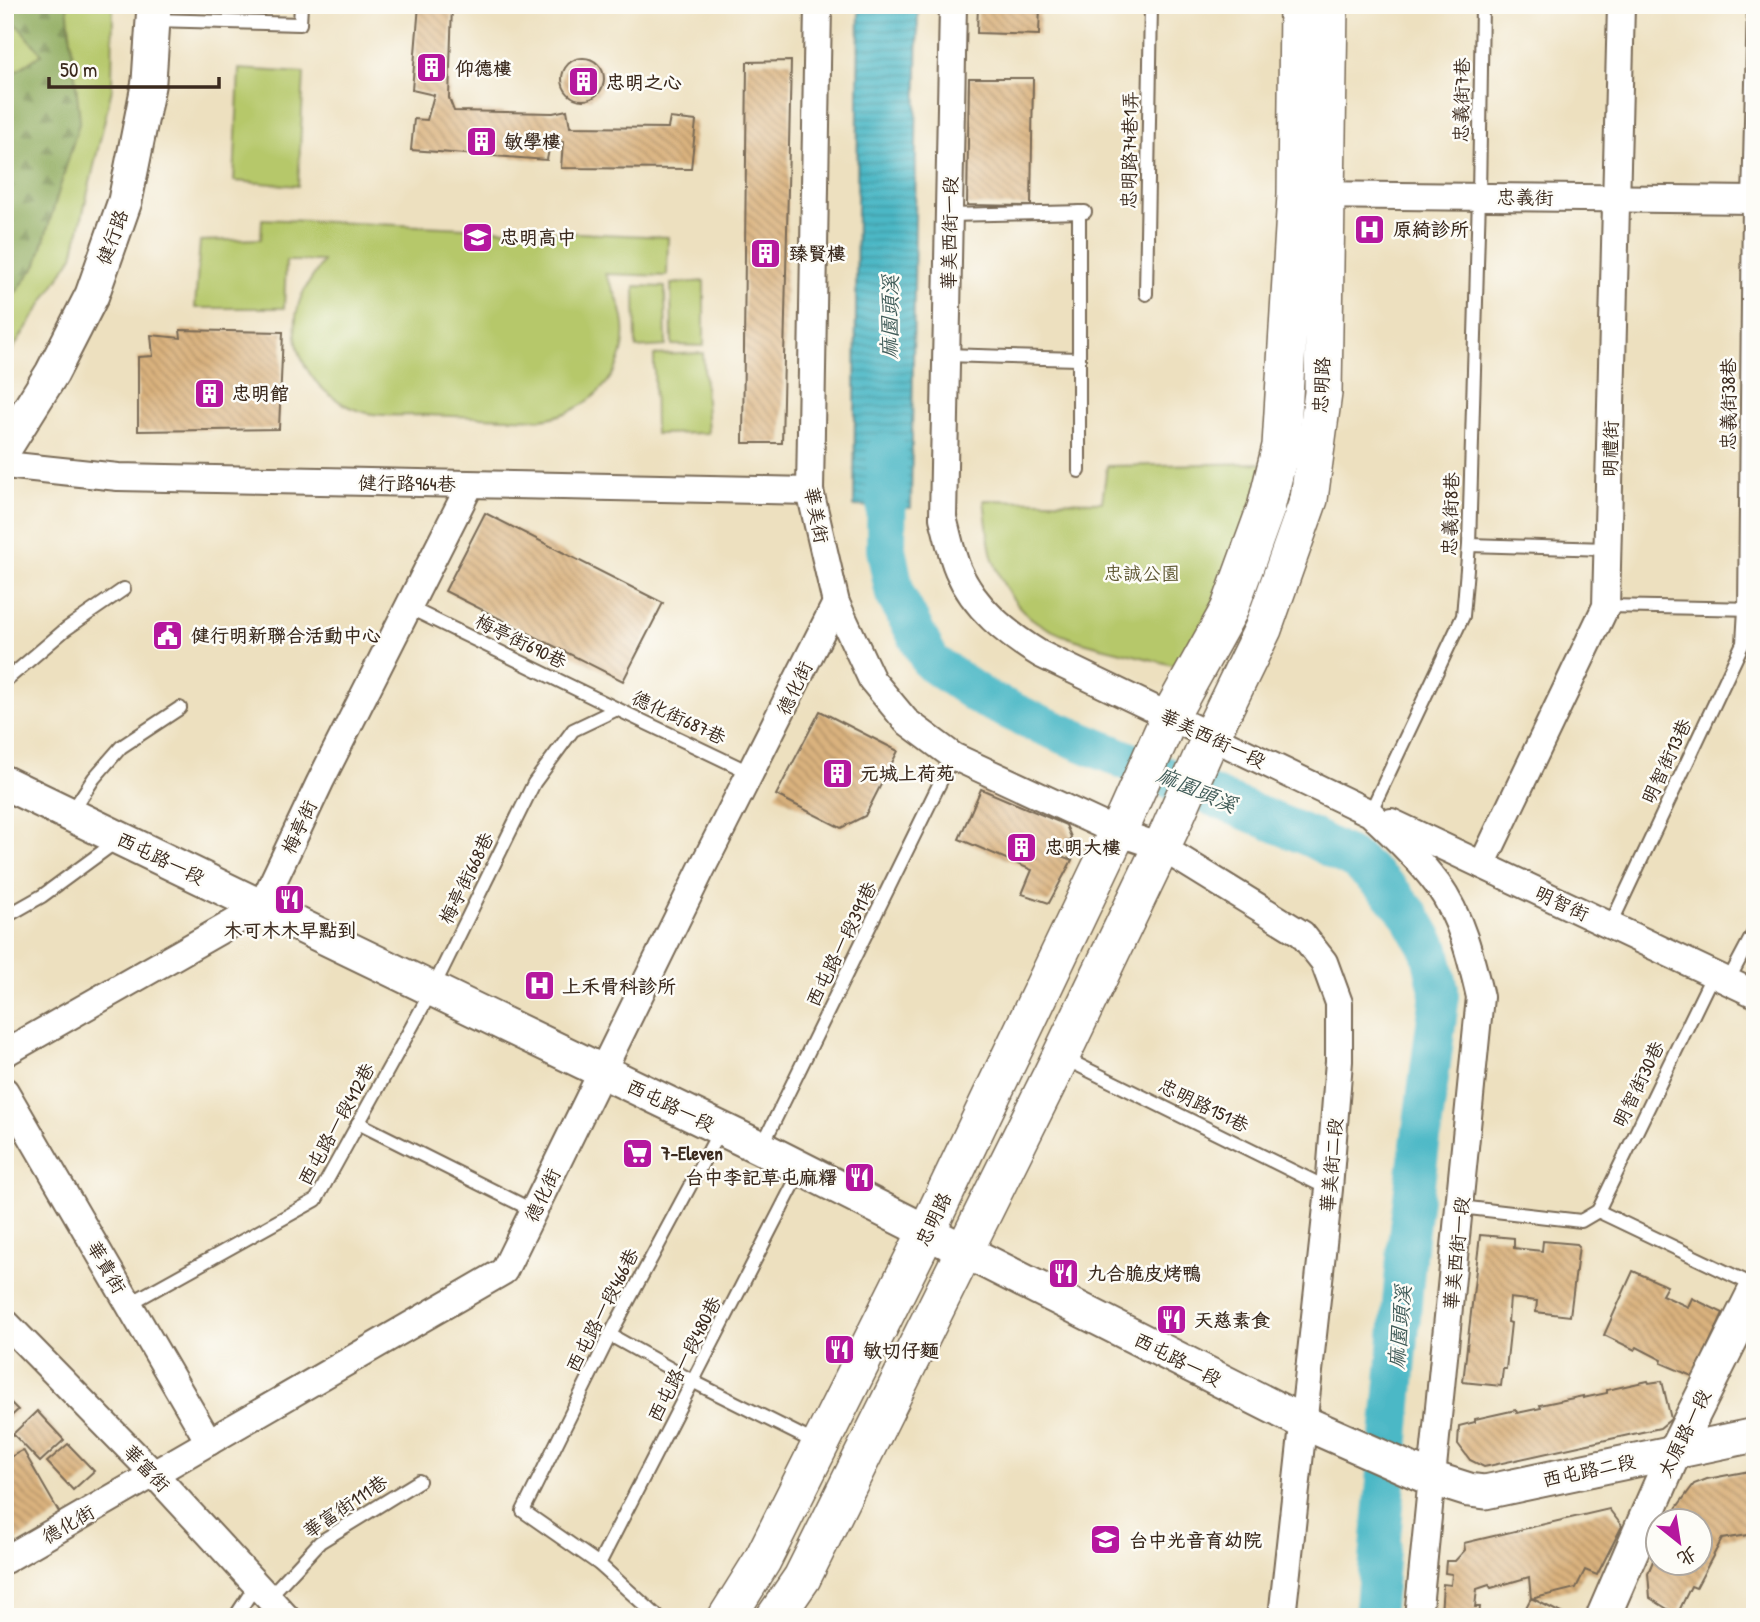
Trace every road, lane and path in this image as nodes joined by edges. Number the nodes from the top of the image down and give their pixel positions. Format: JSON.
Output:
{"nodes":[{"id":1,"x":301,"y":5,"type":"edge"},
{"id":2,"x":818,"y":5,"type":"edge"},
{"id":3,"x":953,"y":5,"type":"edge"},
{"id":4,"x":1151,"y":5,"type":"edge"},
{"id":5,"x":1298,"y":5,"type":"edge"},
{"id":6,"x":1329,"y":5,"type":"edge"},
{"id":7,"x":1482,"y":5,"type":"edge"},
{"id":8,"x":1621,"y":5,"type":"edge"},
{"id":9,"x":1754,"y":5,"type":"edge"},
{"id":10,"x":154,"y":12,"type":"edge"},
{"id":11,"x":1310,"y":194,"type":"junction"},
{"id":12,"x":1479,"y":196,"type":"junction"},
{"id":13,"x":1615,"y":198,"type":"junction"},
{"id":14,"x":1752,"y":200,"type":"edge"},
{"id":15,"x":949,"y":215,"type":"junction"},
{"id":16,"x":1146,"y":294,"type":"dead end"},
{"id":17,"x":1751,"y":334,"type":"edge"},
{"id":18,"x":946,"y":355,"type":"junction"},
{"id":19,"x":1078,"y":359,"type":"junction"},
{"id":20,"x":1751,"y":435,"type":"edge"},
{"id":21,"x":5,"y":448,"type":"edge"},
{"id":22,"x":5,"y":465,"type":"edge"},
{"id":23,"x":1079,"y":471,"type":"dead end"},
{"id":24,"x":470,"y":485,"type":"junction"},
{"id":25,"x":810,"y":491,"type":"junction"},
{"id":26,"x":1750,"y":516,"type":"edge"},
{"id":27,"x":1469,"y":545,"type":"junction"},
{"id":28,"x":1607,"y":549,"type":"junction"},
{"id":29,"x":124,"y":589,"type":"dead end"},
{"id":30,"x":836,"y":603,"type":"junction"},
{"id":31,"x":1606,"y":606,"type":"junction"},
{"id":32,"x":408,"y":607,"type":"junction"},
{"id":33,"x":1750,"y":609,"type":"edge"},
{"id":34,"x":5,"y":681,"type":"edge"},
{"id":35,"x":180,"y":708,"type":"dead end"},
{"id":36,"x":617,"y":709,"type":"junction"},
{"id":37,"x":1168,"y":721,"type":"junction"},
{"id":38,"x":1210,"y":740,"type":"junction"},
{"id":39,"x":953,"y":756,"type":"junction"},
{"id":40,"x":751,"y":773,"type":"junction"},
{"id":41,"x":5,"y":783,"type":"edge"},
{"id":42,"x":534,"y":783,"type":"joint"},
{"id":43,"x":1370,"y":813,"type":"junction"},
{"id":44,"x":71,"y":815,"type":"junction"},
{"id":45,"x":1122,"y":823,"type":"junction"},
{"id":46,"x":1166,"y":838,"type":"junction"},
{"id":47,"x":120,"y":839,"type":"junction"},
{"id":48,"x":1482,"y":865,"type":"junction"},
{"id":49,"x":261,"y":907,"type":"junction"},
{"id":50,"x":5,"y":917,"type":"edge"},
{"id":51,"x":1610,"y":926,"type":"junction"},
{"id":52,"x":1755,"y":930,"type":"edge"},
{"id":53,"x":1721,"y":978,"type":"junction"},
{"id":54,"x":432,"y":990,"type":"junction"},
{"id":55,"x":1755,"y":994,"type":"edge"},
{"id":56,"x":5,"y":1053,"type":"edge"},
{"id":57,"x":1061,"y":1056,"type":"junction"},
{"id":58,"x":603,"y":1072,"type":"junction"},
{"id":59,"x":5,"y":1091,"type":"edge"},
{"id":60,"x":358,"y":1124,"type":"junction"},
{"id":61,"x":720,"y":1129,"type":"junction"},
{"id":62,"x":761,"y":1148,"type":"junction"},
{"id":63,"x":801,"y":1170,"type":"junction"},
{"id":64,"x":1329,"y":1189,"type":"junction"},
{"id":65,"x":1460,"y":1206,"type":"junction"},
{"id":66,"x":534,"y":1211,"type":"junction"},
{"id":67,"x":1598,"y":1211,"type":"junction"},
{"id":68,"x":927,"y":1231,"type":"junction"},
{"id":69,"x":963,"y":1250,"type":"junction"},
{"id":70,"x":1755,"y":1289,"type":"edge"},
{"id":71,"x":129,"y":1304,"type":"junction"},
{"id":72,"x":5,"y":1322,"type":"edge"},
{"id":73,"x":610,"y":1335,"type":"junction"},
{"id":74,"x":694,"y":1382,"type":"junction"},
{"id":75,"x":1319,"y":1430,"type":"junction"},
{"id":76,"x":1755,"y":1435,"type":"edge"},
{"id":77,"x":209,"y":1442,"type":"junction"},
{"id":78,"x":821,"y":1445,"type":"junction"},
{"id":79,"x":1674,"y":1453,"type":"junction"},
{"id":80,"x":154,"y":1474,"type":"junction"},
{"id":81,"x":1429,"y":1478,"type":"junction"},
{"id":82,"x":419,"y":1481,"type":"dead end"},
{"id":83,"x":5,"y":1560,"type":"edge"},
{"id":84,"x":599,"y":1564,"type":"junction"},
{"id":85,"x":270,"y":1600,"type":"edge"},
{"id":86,"x":1613,"y":1613,"type":"edge"},
{"id":87,"x":235,"y":1617,"type":"edge"},
{"id":88,"x":658,"y":1617,"type":"edge"},
{"id":89,"x":727,"y":1617,"type":"edge"},
{"id":90,"x":775,"y":1617,"type":"edge"},
{"id":91,"x":1282,"y":1617,"type":"edge"},
{"id":92,"x":1418,"y":1617,"type":"edge"}],
"edges":[{"from":1,"to":10,"type":"lane"},
{"from":2,"to":25,"type":"street","name":"華美街"},
{"from":3,"to":15,"type":"street","name":"華美西街一段"},
{"from":4,"to":16,"type":"lane","name":"忠明路74巷1弄"},
{"from":5,"to":11,"type":"main road","name":"忠明路"},
{"from":6,"to":11,"type":"main road","name":"忠明路"},
{"from":7,"to":12,"type":"lane","name":"忠義街7巷"},
{"from":8,"to":13,"type":"street","name":"明禮街"},
{"from":9,"to":14,"type":"lane","name":"忠義街38巷"},
{"from":10,"to":21,"type":"street","name":"健行路"},
{"from":11,"to":12,"type":"street","name":"忠義街"},
{"from":11,"to":37,"type":"main road","name":"忠明路"},
{"from":11,"to":38,"type":"main road","name":"忠明路"},
{"from":12,"to":13,"type":"street","name":"忠義街"},
{"from":12,"to":27,"type":"lane","name":"忠義街8巷"},
{"from":13,"to":14,"type":"street","name":"忠義街"},
{"from":13,"to":28,"type":"street","name":"明禮街"},
{"from":14,"to":17,"type":"lane","name":"忠義街38巷"},
{"from":15,"to":18,"type":"street","name":"華美西街一段"},
{"from":15,"to":19,"type":"lane"},
{"from":17,"to":20,"type":"lane","name":"忠義街38巷"},
{"from":18,"to":19,"type":"lane"},
{"from":18,"to":37,"type":"street","name":"華美西街一段"},
{"from":19,"to":23,"type":"lane"},
{"from":20,"to":26,"type":"lane","name":"忠義街38巷"},
{"from":22,"to":24,"type":"street","name":"健行路964巷"},
{"from":24,"to":25,"type":"street","name":"健行路964巷"},
{"from":24,"to":32,"type":"street","name":"梅亭街"},
{"from":25,"to":30,"type":"street","name":"華美街"},
{"from":26,"to":33,"type":"lane","name":"忠義街38巷"},
{"from":27,"to":28,"type":"lane"},
{"from":27,"to":43,"type":"lane","name":"忠義街8巷"},
{"from":28,"to":31,"type":"street","name":"明禮街"},
{"from":29,"to":34,"type":"lane"},
{"from":30,"to":39,"type":"street","name":"華美街"},
{"from":30,"to":40,"type":"street","name":"德化街"},
{"from":31,"to":33,"type":"lane"},
{"from":31,"to":48,"type":"street","name":"明禮街"},
{"from":32,"to":36,"type":"lane","name":"梅亭街690巷"},
{"from":32,"to":49,"type":"street","name":"梅亭街"},
{"from":33,"to":51,"type":"lane","name":"明智街13巷"},
{"from":35,"to":44,"type":"lane"},
{"from":36,"to":40,"type":"lane","name":"德化街687巷"},
{"from":36,"to":42,"type":"lane","name":"德化街687巷"},
{"from":37,"to":38,"type":"street","name":"華美西街一段"},
{"from":37,"to":45,"type":"main road","name":"忠明路"},
{"from":38,"to":43,"type":"street","name":"華美西街一段"},
{"from":38,"to":46,"type":"main road","name":"忠明路"},
{"from":39,"to":45,"type":"street","name":"華美街"},
{"from":39,"to":62,"type":"lane","name":"西屯路一段391巷"},
{"from":40,"to":58,"type":"street","name":"德化街"},
{"from":41,"to":44,"type":"street","name":"西屯路一段"},
{"from":42,"to":54,"type":"lane","name":"梅亭街668巷"},
{"from":43,"to":48,"type":"street","name":"明智街"},
{"from":43,"to":65,"type":"street","name":"華美西街一段"},
{"from":44,"to":47,"type":"street","name":"西屯路一段"},
{"from":45,"to":46,"type":"street","name":"華美街二段"},
{"from":45,"to":68,"type":"main road","name":"忠明路"},
{"from":46,"to":57,"type":"main road"},
{"from":46,"to":64,"type":"street","name":"華美街二段"},
{"from":47,"to":49,"type":"street","name":"西屯路一段"},
{"from":47,"to":50,"type":"lane"},
{"from":48,"to":51,"type":"street","name":"明智街"},
{"from":49,"to":54,"type":"street","name":"西屯路一段"},
{"from":49,"to":56,"type":"street"},
{"from":51,"to":53,"type":"street","name":"明智街"},
{"from":52,"to":53,"type":"lane","name":"明智街30巷"},
{"from":53,"to":55,"type":"street","name":"明智街"},
{"from":53,"to":67,"type":"lane","name":"明智街30巷"},
{"from":54,"to":58,"type":"street","name":"西屯路一段"},
{"from":54,"to":60,"type":"lane","name":"西屯路一段412巷"},
{"from":57,"to":64,"type":"lane","name":"忠明路151巷"},
{"from":57,"to":69,"type":"main road"},
{"from":58,"to":61,"type":"street","name":"西屯路一段"},
{"from":58,"to":66,"type":"street","name":"德化街"},
{"from":59,"to":71,"type":"street","name":"華貴街"},
{"from":60,"to":66,"type":"lane"},
{"from":60,"to":71,"type":"lane","name":"西屯路一段412巷"},
{"from":61,"to":62,"type":"street","name":"西屯路一段"},
{"from":61,"to":73,"type":"lane","name":"西屯路一段466巷"},
{"from":62,"to":63,"type":"street","name":"西屯路一段"},
{"from":63,"to":68,"type":"street","name":"西屯路一段"},
{"from":63,"to":74,"type":"lane","name":"西屯路一段480巷"},
{"from":64,"to":75,"type":"street","name":"華美街二段"},
{"from":65,"to":67,"type":"lane"},
{"from":65,"to":81,"type":"street","name":"華美西街一段"},
{"from":66,"to":77,"type":"street","name":"德化街"},
{"from":67,"to":70,"type":"lane"},
{"from":68,"to":69,"type":"street","name":"西屯路一段"},
{"from":68,"to":78,"type":"main road","name":"忠明路"},
{"from":69,"to":75,"type":"street","name":"西屯路一段"},
{"from":69,"to":90,"type":"main road"},
{"from":70,"to":79,"type":"street","name":"太原路一段"},
{"from":71,"to":77,"type":"street","name":"華貴街"},
{"from":72,"to":80,"type":"street","name":"華富街"},
{"from":73,"to":74,"type":"lane"},
{"from":73,"to":84,"type":"lane","name":"西屯路一段466巷"},
{"from":74,"to":78,"type":"lane"},
{"from":74,"to":84,"type":"lane","name":"西屯路一段480巷"},
{"from":75,"to":81,"type":"street","name":"西屯路一段"},
{"from":75,"to":91,"type":"street","name":"華美街二段"},
{"from":76,"to":79,"type":"street","name":"西屯路二段"},
{"from":77,"to":80,"type":"street","name":"德化街"},
{"from":78,"to":89,"type":"main road","name":"忠明路"},
{"from":79,"to":81,"type":"street","name":"西屯路二段"},
{"from":79,"to":86,"type":"street","name":"太原路一段"},
{"from":80,"to":83,"type":"street","name":"德化街"},
{"from":80,"to":85,"type":"street","name":"華富街"},
{"from":81,"to":92,"type":"street","name":"華美西街一段"},
{"from":82,"to":85,"type":"lane","name":"華富街111巷"},
{"from":84,"to":88,"type":"lane"},
{"from":85,"to":87,"type":"lane","name":"華富街111巷"}]}
